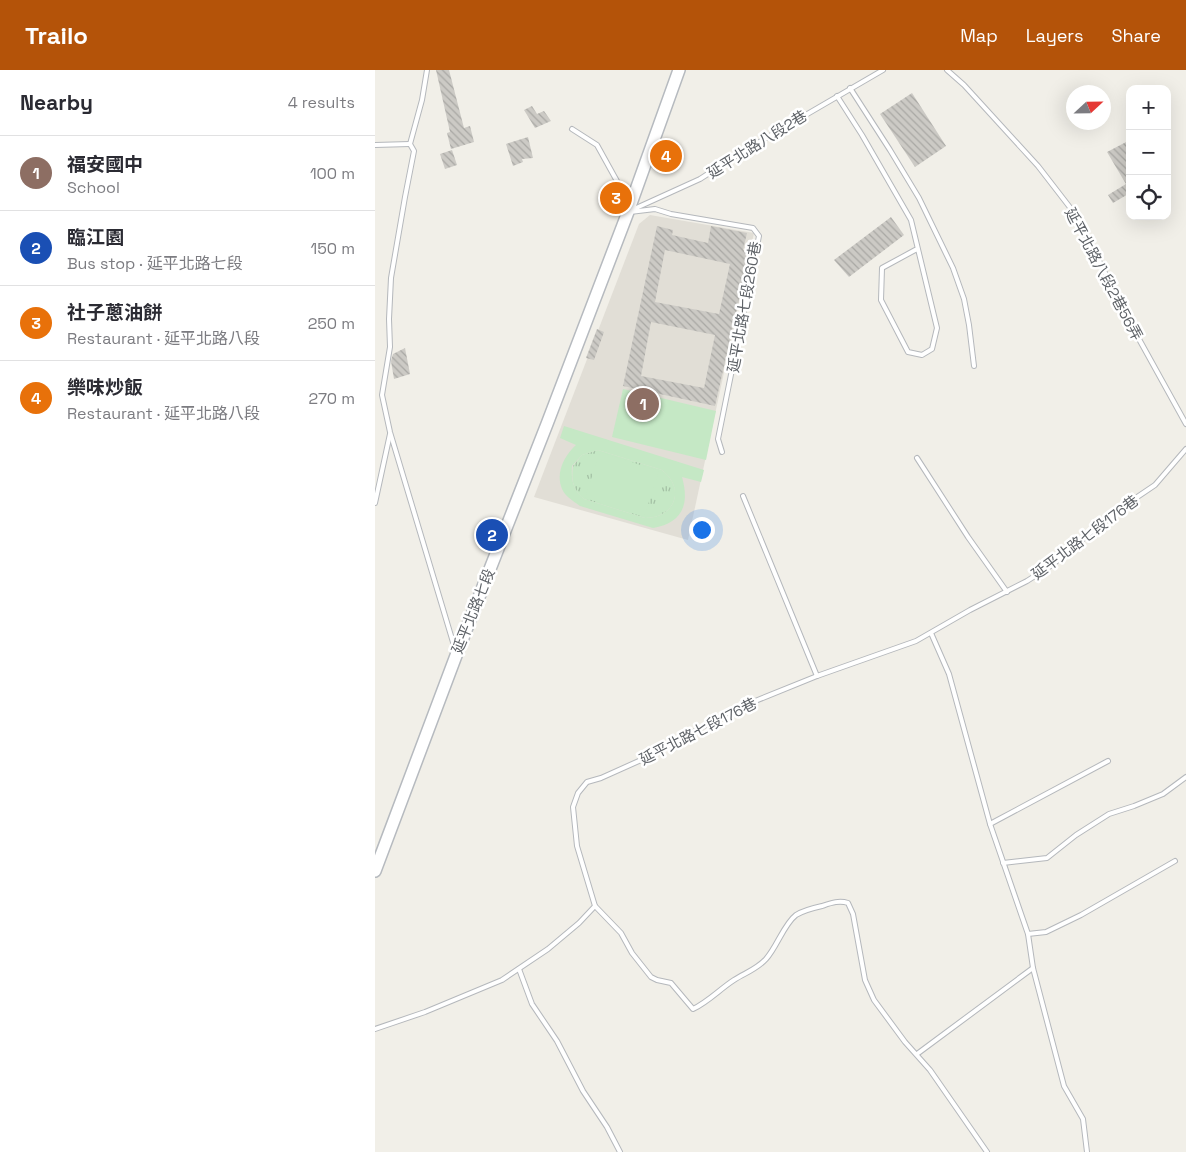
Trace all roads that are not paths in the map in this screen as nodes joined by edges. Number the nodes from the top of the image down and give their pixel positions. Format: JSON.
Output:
{"nodes":[{"id":1,"x":427,"y":70,"type":"edge"},
{"id":2,"x":679,"y":70,"type":"edge"},
{"id":3,"x":883,"y":70,"type":"edge"},
{"id":4,"x":947,"y":70,"type":"edge"},
{"id":5,"x":850,"y":88,"type":"junction"},
{"id":6,"x":837,"y":96,"type":"junction"},
{"id":7,"x":573,"y":130,"type":"dead end"},
{"id":8,"x":410,"y":144,"type":"junction"},
{"id":9,"x":375,"y":145,"type":"edge"},
{"id":10,"x":633,"y":198,"type":"junction"},
{"id":11,"x":628,"y":212,"type":"junction"},
{"id":12,"x":917,"y":249,"type":"junction"},
{"id":13,"x":974,"y":366,"type":"dead end"},
{"id":14,"x":1186,"y":424,"type":"edge"},
{"id":15,"x":390,"y":432,"type":"junction"},
{"id":16,"x":1186,"y":450,"type":"edge"},
{"id":17,"x":722,"y":452,"type":"dead end"},
{"id":18,"x":917,"y":458,"type":"dead end"},
{"id":19,"x":743,"y":496,"type":"dead end"},
{"id":20,"x":375,"y":503,"type":"edge"},
{"id":21,"x":1007,"y":592,"type":"junction"},
{"id":22,"x":931,"y":633,"type":"junction"},
{"id":23,"x":457,"y":653,"type":"junction"},
{"id":24,"x":817,"y":676,"type":"junction"},
{"id":25,"x":1108,"y":762,"type":"dead end"},
{"id":26,"x":1186,"y":777,"type":"edge"},
{"id":27,"x":990,"y":824,"type":"junction"},
{"id":28,"x":1175,"y":861,"type":"dead end"},
{"id":29,"x":1003,"y":863,"type":"junction"},
{"id":30,"x":375,"y":871,"type":"edge"},
{"id":31,"x":595,"y":906,"type":"junction"},
{"id":32,"x":1028,"y":934,"type":"junction"},
{"id":33,"x":1033,"y":968,"type":"junction"},
{"id":34,"x":519,"y":969,"type":"junction"},
{"id":35,"x":375,"y":1029,"type":"edge"},
{"id":36,"x":917,"y":1054,"type":"junction"},
{"id":37,"x":620,"y":1152,"type":"edge"},
{"id":38,"x":987,"y":1152,"type":"edge"},
{"id":39,"x":1087,"y":1152,"type":"edge"}],
"edges":[{"from":1,"to":8,"type":"lane"},
{"from":2,"to":10,"type":"street","name":"延平北路七段"},
{"from":3,"to":5,"type":"lane","name":"延平北路八段2巷"},
{"from":4,"to":14,"type":"lane","name":"延平北路八段2巷56弄"},
{"from":5,"to":6,"type":"lane","name":"延平北路八段2巷"},
{"from":5,"to":13,"type":"lane"},
{"from":6,"to":11,"type":"lane","name":"延平北路八段2巷"},
{"from":6,"to":12,"type":"lane"},
{"from":7,"to":10,"type":"lane"},
{"from":8,"to":9,"type":"lane"},
{"from":8,"to":15,"type":"lane"},
{"from":10,"to":11,"type":"street","name":"延平北路七段"},
{"from":11,"to":17,"type":"lane","name":"延平北路七段260巷"},
{"from":11,"to":23,"type":"street","name":"延平北路七段"},
{"from":12,"to":12,"type":"lane"},
{"from":15,"to":20,"type":"lane"},
{"from":15,"to":23,"type":"lane"},
{"from":16,"to":21,"type":"lane","name":"延平北路七段176巷"},
{"from":18,"to":21,"type":"lane"},
{"from":19,"to":24,"type":"lane"},
{"from":21,"to":22,"type":"lane","name":"延平北路七段176巷"},
{"from":22,"to":24,"type":"lane","name":"延平北路七段176巷"},
{"from":22,"to":27,"type":"lane"},
{"from":23,"to":30,"type":"street","name":"延平北路七段"},
{"from":24,"to":31,"type":"lane","name":"延平北路七段176巷"},
{"from":25,"to":27,"type":"lane"},
{"from":26,"to":29,"type":"lane"},
{"from":27,"to":29,"type":"lane"},
{"from":28,"to":32,"type":"lane"},
{"from":29,"to":32,"type":"lane"},
{"from":31,"to":34,"type":"lane"},
{"from":31,"to":36,"type":"lane"},
{"from":32,"to":33,"type":"lane"},
{"from":33,"to":36,"type":"lane"},
{"from":33,"to":39,"type":"lane"},
{"from":34,"to":35,"type":"lane"},
{"from":34,"to":37,"type":"lane"},
{"from":36,"to":38,"type":"lane"}]}
